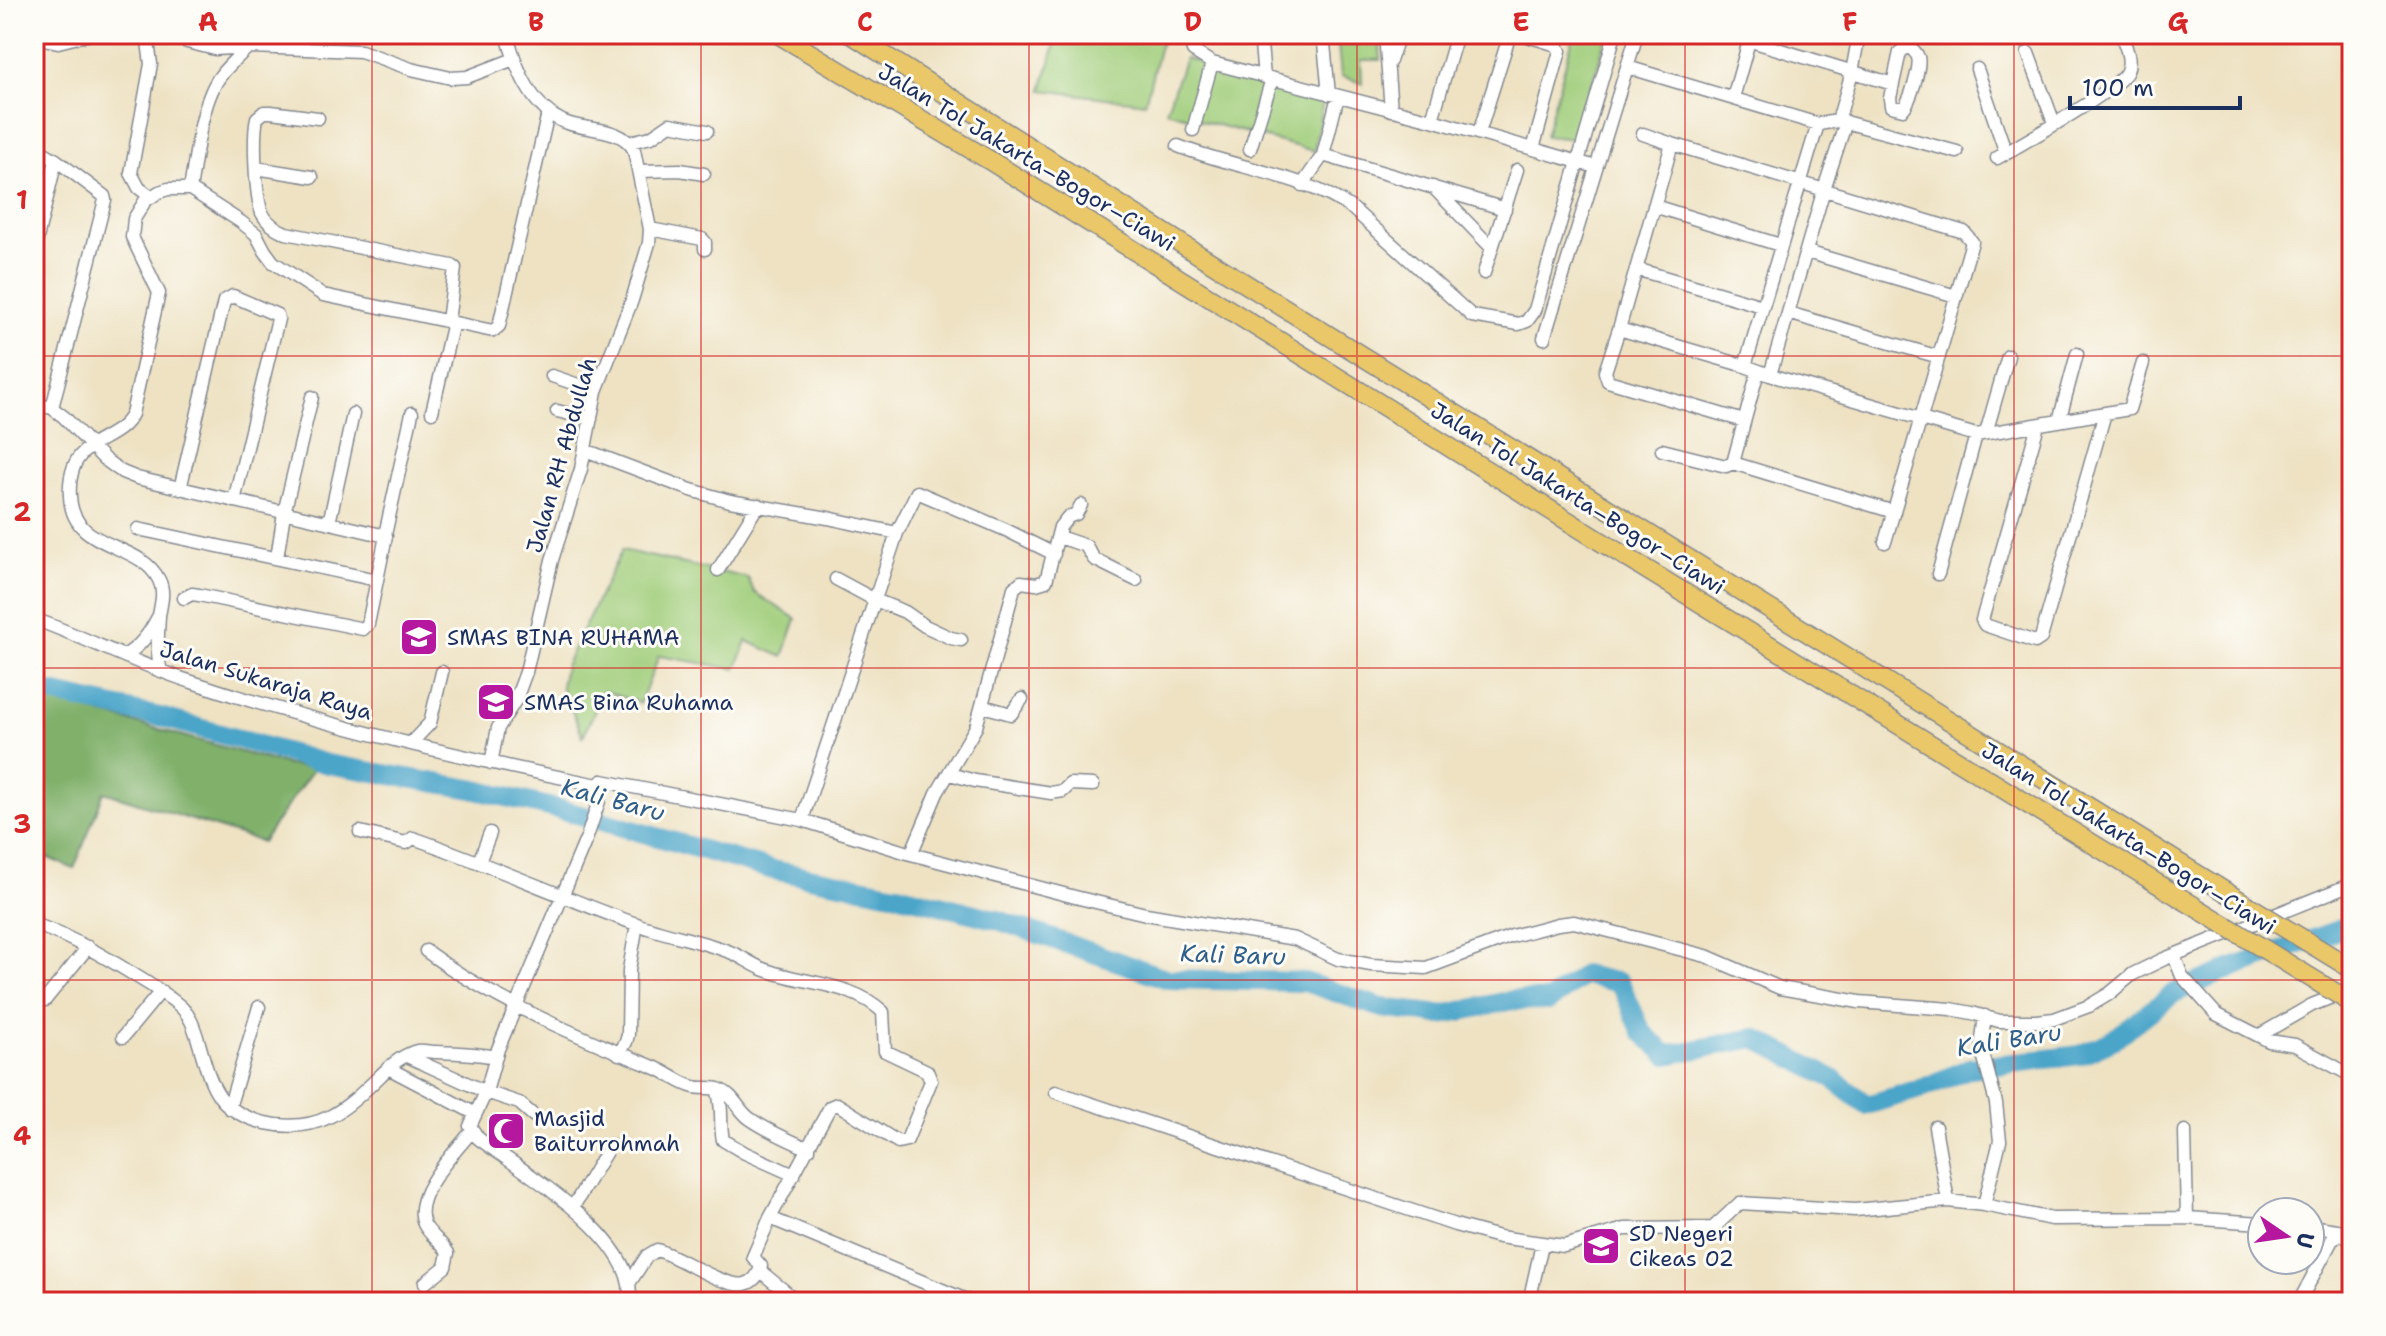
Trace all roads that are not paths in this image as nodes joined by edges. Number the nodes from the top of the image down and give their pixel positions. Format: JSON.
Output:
{"nodes":[{"id":1,"x":90,"y":34,"type":"edge"},
{"id":2,"x":147,"y":34,"type":"edge"},
{"id":3,"x":175,"y":34,"type":"edge"},
{"id":4,"x":259,"y":34,"type":"edge"},
{"id":5,"x":507,"y":34,"type":"edge"},
{"id":6,"x":778,"y":34,"type":"edge"},
{"id":7,"x":851,"y":34,"type":"edge"},
{"id":8,"x":1189,"y":34,"type":"edge"},
{"id":9,"x":1260,"y":34,"type":"edge"},
{"id":10,"x":1323,"y":34,"type":"edge"},
{"id":11,"x":1385,"y":34,"type":"edge"},
{"id":12,"x":1399,"y":34,"type":"edge"},
{"id":13,"x":1457,"y":34,"type":"edge"},
{"id":14,"x":1510,"y":34,"type":"edge"},
{"id":15,"x":1521,"y":34,"type":"edge"},
{"id":16,"x":1615,"y":34,"type":"edge"},
{"id":17,"x":1637,"y":34,"type":"edge"},
{"id":18,"x":1728,"y":34,"type":"edge"},
{"id":19,"x":1859,"y":34,"type":"edge"},
{"id":20,"x":1918,"y":34,"type":"edge"},
{"id":21,"x":2121,"y":34,"type":"edge"},
{"id":22,"x":34,"y":37,"type":"edge"},
{"id":23,"x":1750,"y":37,"type":"edge"},
{"id":24,"x":1909,"y":46,"type":"junction"},
{"id":25,"x":250,"y":47,"type":"junction"},
{"id":26,"x":2028,"y":53,"type":"dead end"},
{"id":27,"x":514,"y":59,"type":"junction"},
{"id":28,"x":1212,"y":63,"type":"junction"},
{"id":29,"x":1389,"y":64,"type":"junction"},
{"id":30,"x":1627,"y":67,"type":"junction"},
{"id":31,"x":1977,"y":69,"type":"dead end"},
{"id":32,"x":1852,"y":72,"type":"junction"},
{"id":33,"x":1268,"y":78,"type":"junction"},
{"id":34,"x":1893,"y":84,"type":"junction"},
{"id":35,"x":1334,"y":95,"type":"junction"},
{"id":36,"x":1733,"y":98,"type":"junction"},
{"id":37,"x":1391,"y":110,"type":"junction"},
{"id":38,"x":548,"y":113,"type":"junction"},
{"id":39,"x":318,"y":118,"type":"dead end"},
{"id":40,"x":1432,"y":120,"type":"junction"},
{"id":41,"x":1842,"y":121,"type":"junction"},
{"id":42,"x":2054,"y":123,"type":"junction"},
{"id":43,"x":1818,"y":124,"type":"junction"},
{"id":44,"x":1193,"y":130,"type":"dead end"},
{"id":45,"x":707,"y":131,"type":"dead end"},
{"id":46,"x":1479,"y":133,"type":"junction"},
{"id":47,"x":1643,"y":134,"type":"dead end"},
{"id":48,"x":630,"y":142,"type":"junction"},
{"id":49,"x":1672,"y":144,"type":"junction"},
{"id":50,"x":1178,"y":146,"type":"dead end"},
{"id":51,"x":34,"y":147,"type":"edge"},
{"id":52,"x":1250,"y":149,"type":"dead end"},
{"id":53,"x":1533,"y":149,"type":"junction"},
{"id":54,"x":1957,"y":152,"type":"dead end"},
{"id":55,"x":1323,"y":155,"type":"junction"},
{"id":56,"x":56,"y":160,"type":"junction"},
{"id":57,"x":1578,"y":162,"type":"junction"},
{"id":58,"x":1596,"y":167,"type":"junction"},
{"id":59,"x":256,"y":168,"type":"junction"},
{"id":60,"x":1517,"y":170,"type":"dead end"},
{"id":61,"x":639,"y":171,"type":"junction"},
{"id":62,"x":704,"y":174,"type":"dead end"},
{"id":63,"x":312,"y":177,"type":"dead end"},
{"id":64,"x":1801,"y":182,"type":"junction"},
{"id":65,"x":1302,"y":185,"type":"junction"},
{"id":66,"x":1433,"y":187,"type":"junction"},
{"id":67,"x":190,"y":189,"type":"junction"},
{"id":68,"x":1824,"y":189,"type":"junction"},
{"id":69,"x":151,"y":197,"type":"junction"},
{"id":70,"x":1654,"y":206,"type":"junction"},
{"id":71,"x":1505,"y":209,"type":"junction"},
{"id":72,"x":650,"y":229,"type":"junction"},
{"id":73,"x":1780,"y":245,"type":"junction"},
{"id":74,"x":1492,"y":248,"type":"junction"},
{"id":75,"x":705,"y":249,"type":"dead end"},
{"id":76,"x":34,"y":251,"type":"edge"},
{"id":77,"x":1807,"y":252,"type":"junction"},
{"id":78,"x":1636,"y":269,"type":"junction"},
{"id":79,"x":1484,"y":273,"type":"dead end"},
{"id":80,"x":1956,"y":296,"type":"junction"},
{"id":81,"x":1762,"y":306,"type":"junction"},
{"id":82,"x":1788,"y":313,"type":"junction"},
{"id":83,"x":450,"y":321,"type":"junction"},
{"id":84,"x":1619,"y":329,"type":"junction"},
{"id":85,"x":1544,"y":338,"type":"dead end"},
{"id":86,"x":2077,"y":354,"type":"dead end"},
{"id":87,"x":2008,"y":356,"type":"dead end"},
{"id":88,"x":1939,"y":357,"type":"junction"},
{"id":89,"x":2143,"y":363,"type":"dead end"},
{"id":90,"x":1745,"y":366,"type":"junction"},
{"id":91,"x":1764,"y":373,"type":"junction"},
{"id":92,"x":552,"y":376,"type":"dead end"},
{"id":93,"x":596,"y":391,"type":"junction"},
{"id":94,"x":312,"y":397,"type":"dead end"},
{"id":95,"x":34,"y":404,"type":"edge"},
{"id":96,"x":52,"y":408,"type":"junction"},
{"id":97,"x":557,"y":411,"type":"dead end"},
{"id":98,"x":432,"y":412,"type":"dead end"},
{"id":99,"x":412,"y":413,"type":"dead end"},
{"id":100,"x":2105,"y":413,"type":"junction"},
{"id":101,"x":353,"y":414,"type":"dead end"},
{"id":102,"x":591,"y":419,"type":"junction"},
{"id":103,"x":1921,"y":419,"type":"junction"},
{"id":104,"x":1744,"y":421,"type":"junction"},
{"id":105,"x":2059,"y":421,"type":"junction"},
{"id":106,"x":2038,"y":425,"type":"junction"},
{"id":107,"x":1981,"y":434,"type":"junction"},
{"id":108,"x":92,"y":447,"type":"junction"},
{"id":109,"x":585,"y":450,"type":"junction"},
{"id":110,"x":1662,"y":450,"type":"dead end"},
{"id":111,"x":1733,"y":463,"type":"junction"},
{"id":112,"x":180,"y":489,"type":"junction"},
{"id":113,"x":234,"y":501,"type":"junction"},
{"id":114,"x":758,"y":505,"type":"junction"},
{"id":115,"x":1081,"y":505,"type":"dead end"},
{"id":116,"x":1894,"y":512,"type":"junction"},
{"id":117,"x":284,"y":513,"type":"junction"},
{"id":118,"x":1615,"y":515,"type":"junction"},
{"id":119,"x":329,"y":523,"type":"junction"},
{"id":120,"x":138,"y":529,"type":"dead end"},
{"id":121,"x":897,"y":533,"type":"junction"},
{"id":122,"x":385,"y":535,"type":"junction"},
{"id":123,"x":1059,"y":537,"type":"junction"},
{"id":124,"x":1600,"y":541,"type":"junction"},
{"id":125,"x":1885,"y":542,"type":"dead end"},
{"id":126,"x":1054,"y":554,"type":"junction"},
{"id":127,"x":277,"y":558,"type":"junction"},
{"id":128,"x":718,"y":570,"type":"dead end"},
{"id":129,"x":1938,"y":574,"type":"dead end"},
{"id":130,"x":836,"y":579,"type":"dead end"},
{"id":131,"x":377,"y":580,"type":"junction"},
{"id":132,"x":1136,"y":580,"type":"dead end"},
{"id":133,"x":184,"y":598,"type":"dead end"},
{"id":134,"x":875,"y":600,"type":"junction"},
{"id":135,"x":159,"y":614,"type":"junction"},
{"id":136,"x":34,"y":619,"type":"edge"},
{"id":137,"x":961,"y":640,"type":"dead end"},
{"id":138,"x":124,"y":656,"type":"junction"},
{"id":139,"x":161,"y":671,"type":"junction"},
{"id":140,"x":442,"y":672,"type":"dead end"},
{"id":141,"x":1022,"y":699,"type":"dead end"},
{"id":142,"x":983,"y":706,"type":"junction"},
{"id":143,"x":411,"y":743,"type":"junction"},
{"id":144,"x":491,"y":763,"type":"junction"},
{"id":145,"x":950,"y":774,"type":"junction"},
{"id":146,"x":602,"y":781,"type":"junction"},
{"id":147,"x":1093,"y":785,"type":"dead end"},
{"id":148,"x":802,"y":820,"type":"junction"},
{"id":149,"x":360,"y":832,"type":"dead end"},
{"id":150,"x":490,"y":833,"type":"dead end"},
{"id":151,"x":911,"y":854,"type":"junction"},
{"id":152,"x":479,"y":862,"type":"junction"},
{"id":153,"x":2352,"y":884,"type":"edge"},
{"id":154,"x":563,"y":895,"type":"junction"},
{"id":155,"x":34,"y":924,"type":"edge"},
{"id":156,"x":637,"y":924,"type":"junction"},
{"id":157,"x":88,"y":947,"type":"junction"},
{"id":158,"x":426,"y":951,"type":"dead end"},
{"id":159,"x":2174,"y":956,"type":"junction"},
{"id":160,"x":2352,"y":969,"type":"edge"},
{"id":161,"x":2352,"y":989,"type":"edge"},
{"id":162,"x":161,"y":991,"type":"junction"},
{"id":163,"x":45,"y":1000,"type":"dead end"},
{"id":164,"x":2352,"y":1003,"type":"edge"},
{"id":165,"x":517,"y":1005,"type":"junction"},
{"id":166,"x":259,"y":1007,"type":"dead end"},
{"id":167,"x":1985,"y":1016,"type":"junction"},
{"id":168,"x":2260,"y":1035,"type":"junction"},
{"id":169,"x":123,"y":1037,"type":"dead end"},
{"id":170,"x":619,"y":1054,"type":"junction"},
{"id":171,"x":407,"y":1056,"type":"junction"},
{"id":172,"x":496,"y":1057,"type":"junction"},
{"id":173,"x":388,"y":1068,"type":"junction"},
{"id":174,"x":2352,"y":1076,"type":"edge"},
{"id":175,"x":717,"y":1089,"type":"junction"},
{"id":176,"x":486,"y":1092,"type":"junction"},
{"id":177,"x":1056,"y":1092,"type":"dead end"},
{"id":178,"x":229,"y":1108,"type":"junction"},
{"id":179,"x":474,"y":1113,"type":"junction"},
{"id":180,"x":534,"y":1116,"type":"dead end"},
{"id":181,"x":1935,"y":1127,"type":"dead end"},
{"id":182,"x":472,"y":1131,"type":"junction"},
{"id":183,"x":2185,"y":1131,"type":"dead end"},
{"id":184,"x":610,"y":1145,"type":"dead end"},
{"id":185,"x":809,"y":1149,"type":"junction"},
{"id":186,"x":794,"y":1175,"type":"junction"},
{"id":187,"x":1948,"y":1201,"type":"junction"},
{"id":188,"x":1984,"y":1205,"type":"junction"},
{"id":189,"x":573,"y":1207,"type":"junction"},
{"id":190,"x":770,"y":1218,"type":"junction"},
{"id":191,"x":2187,"y":1218,"type":"junction"},
{"id":192,"x":2246,"y":1222,"type":"edge"},
{"id":193,"x":2326,"y":1228,"type":"edge"},
{"id":194,"x":2348,"y":1229,"type":"edge"},
{"id":195,"x":1542,"y":1244,"type":"junction"},
{"id":196,"x":2352,"y":1245,"type":"edge"},
{"id":197,"x":760,"y":1271,"type":"junction"},
{"id":198,"x":630,"y":1282,"type":"junction"},
{"id":199,"x":425,"y":1283,"type":"dead end"},
{"id":200,"x":1530,"y":1299,"type":"edge"},
{"id":201,"x":629,"y":1302,"type":"edge"},
{"id":202,"x":798,"y":1302,"type":"edge"},
{"id":203,"x":971,"y":1302,"type":"edge"},
{"id":204,"x":1565,"y":1302,"type":"edge"},
{"id":205,"x":2299,"y":1302,"type":"edge"}],
"edges":[{"from":1,"to":22,"type":"street"},
{"from":2,"to":69,"type":"street"},
{"from":3,"to":25,"type":"street"},
{"from":4,"to":25,"type":"street"},
{"from":5,"to":27,"type":"street"},
{"from":6,"to":124,"type":"highway","name":"Jalan Tol Jakarta–Bogor–Ciawi"},
{"from":7,"to":118,"type":"highway","name":"Jalan Tol Jakarta–Bogor–Ciawi"},
{"from":8,"to":28,"type":"street"},
{"from":9,"to":33,"type":"street"},
{"from":10,"to":35,"type":"street"},
{"from":11,"to":29,"type":"street"},
{"from":12,"to":29,"type":"street"},
{"from":13,"to":40,"type":"street"},
{"from":14,"to":46,"type":"street"},
{"from":15,"to":53,"type":"street"},
{"from":16,"to":57,"type":"street"},
{"from":17,"to":30,"type":"street"},
{"from":18,"to":23,"type":"street"},
{"from":19,"to":32,"type":"street"},
{"from":20,"to":24,"type":"street"},
{"from":21,"to":42,"type":"street"},
{"from":23,"to":32,"type":"street"},
{"from":23,"to":36,"type":"street"},
{"from":24,"to":34,"type":"street"},
{"from":24,"to":34,"type":"street"},
{"from":25,"to":27,"type":"street"},
{"from":25,"to":67,"type":"street"},
{"from":26,"to":42,"type":"street"},
{"from":27,"to":38,"type":"street"},
{"from":28,"to":33,"type":"street"},
{"from":28,"to":44,"type":"street"},
{"from":29,"to":37,"type":"street"},
{"from":30,"to":36,"type":"street"},
{"from":30,"to":58,"type":"street"},
{"from":31,"to":42,"type":"street"},
{"from":32,"to":34,"type":"street"},
{"from":32,"to":41,"type":"street"},
{"from":33,"to":35,"type":"street"},
{"from":33,"to":52,"type":"street"},
{"from":35,"to":37,"type":"street"},
{"from":35,"to":55,"type":"street"},
{"from":36,"to":43,"type":"street"},
{"from":37,"to":40,"type":"street"},
{"from":38,"to":48,"type":"street"},
{"from":38,"to":83,"type":"street"},
{"from":39,"to":59,"type":"street"},
{"from":40,"to":46,"type":"street"},
{"from":41,"to":43,"type":"street"},
{"from":41,"to":54,"type":"street"},
{"from":41,"to":68,"type":"street"},
{"from":43,"to":64,"type":"street"},
{"from":45,"to":48,"type":"street"},
{"from":46,"to":53,"type":"street"},
{"from":47,"to":49,"type":"street"},
{"from":48,"to":61,"type":"street","name":"Jalan RH Abdullah"},
{"from":49,"to":64,"type":"street"},
{"from":49,"to":70,"type":"street"},
{"from":50,"to":65,"type":"street"},
{"from":51,"to":56,"type":"street"},
{"from":53,"to":57,"type":"street"},
{"from":55,"to":65,"type":"street"},
{"from":55,"to":66,"type":"street"},
{"from":56,"to":76,"type":"street"},
{"from":56,"to":96,"type":"street"},
{"from":57,"to":58,"type":"street"},
{"from":57,"to":65,"type":"street"},
{"from":58,"to":85,"type":"street"},
{"from":59,"to":63,"type":"street"},
{"from":59,"to":83,"type":"street"},
{"from":60,"to":71,"type":"street"},
{"from":61,"to":62,"type":"street"},
{"from":61,"to":72,"type":"street","name":"Jalan RH Abdullah"},
{"from":64,"to":68,"type":"street"},
{"from":64,"to":73,"type":"street"},
{"from":66,"to":71,"type":"street"},
{"from":66,"to":74,"type":"street"},
{"from":67,"to":69,"type":"street"},
{"from":67,"to":83,"type":"street"},
{"from":68,"to":77,"type":"street"},
{"from":68,"to":80,"type":"street"},
{"from":69,"to":108,"type":"street"},
{"from":70,"to":73,"type":"street"},
{"from":70,"to":78,"type":"street"},
{"from":71,"to":74,"type":"street"},
{"from":72,"to":75,"type":"street"},
{"from":72,"to":93,"type":"street","name":"Jalan RH Abdullah"},
{"from":73,"to":81,"type":"street"},
{"from":74,"to":79,"type":"street"},
{"from":77,"to":80,"type":"street"},
{"from":77,"to":82,"type":"street"},
{"from":78,"to":81,"type":"street"},
{"from":78,"to":84,"type":"street"},
{"from":80,"to":88,"type":"street"},
{"from":81,"to":90,"type":"street"},
{"from":82,"to":88,"type":"street"},
{"from":82,"to":91,"type":"street"},
{"from":83,"to":98,"type":"street"},
{"from":84,"to":90,"type":"street"},
{"from":84,"to":104,"type":"street"},
{"from":86,"to":105,"type":"street"},
{"from":87,"to":107,"type":"street"},
{"from":88,"to":103,"type":"street"},
{"from":89,"to":100,"type":"street"},
{"from":90,"to":91,"type":"street"},
{"from":91,"to":103,"type":"street"},
{"from":91,"to":104,"type":"street"},
{"from":92,"to":93,"type":"street"},
{"from":93,"to":102,"type":"street","name":"Jalan RH Abdullah"},
{"from":94,"to":117,"type":"street"},
{"from":95,"to":96,"type":"street"},
{"from":96,"to":108,"type":"street"},
{"from":97,"to":102,"type":"street"},
{"from":99,"to":122,"type":"street"},
{"from":100,"to":105,"type":"street"},
{"from":100,"to":106,"type":"street"},
{"from":101,"to":119,"type":"street"},
{"from":102,"to":109,"type":"street","name":"Jalan RH Abdullah"},
{"from":103,"to":107,"type":"street"},
{"from":103,"to":116,"type":"street"},
{"from":104,"to":111,"type":"street"},
{"from":105,"to":106,"type":"street"},
{"from":106,"to":107,"type":"street"},
{"from":107,"to":129,"type":"street"},
{"from":108,"to":112,"type":"street"},
{"from":108,"to":135,"type":"street"},
{"from":109,"to":114,"type":"street"},
{"from":109,"to":144,"type":"street","name":"Jalan RH Abdullah"},
{"from":110,"to":111,"type":"street"},
{"from":111,"to":116,"type":"street"},
{"from":112,"to":113,"type":"street"},
{"from":112,"to":113,"type":"street"},
{"from":113,"to":117,"type":"street"},
{"from":114,"to":121,"type":"street"},
{"from":114,"to":128,"type":"street"},
{"from":115,"to":123,"type":"street"},
{"from":116,"to":125,"type":"street"},
{"from":117,"to":119,"type":"street"},
{"from":117,"to":127,"type":"street"},
{"from":118,"to":124,"type":"highway"},
{"from":118,"to":160,"type":"highway","name":"Jalan Tol Jakarta–Bogor–Ciawi","bridge":true},
{"from":119,"to":122,"type":"street"},
{"from":120,"to":127,"type":"street"},
{"from":121,"to":126,"type":"street"},
{"from":121,"to":134,"type":"street"},
{"from":122,"to":131,"type":"street"},
{"from":123,"to":126,"type":"street"},
{"from":123,"to":132,"type":"street"},
{"from":124,"to":164,"type":"highway","name":"Jalan Tol Jakarta–Bogor–Ciawi","bridge":true},
{"from":126,"to":142,"type":"street"},
{"from":127,"to":131,"type":"street"},
{"from":130,"to":134,"type":"street"},
{"from":131,"to":133,"type":"street"},
{"from":134,"to":137,"type":"street"},
{"from":134,"to":148,"type":"street"},
{"from":135,"to":138,"type":"street"},
{"from":135,"to":139,"type":"street"},
{"from":136,"to":138,"type":"street","name":"Jalan Sukaraja Raya"},
{"from":138,"to":139,"type":"street","name":"Jalan Sukaraja Raya"},
{"from":139,"to":143,"type":"street","name":"Jalan Sukaraja Raya"},
{"from":140,"to":143,"type":"street"},
{"from":141,"to":142,"type":"street"},
{"from":142,"to":145,"type":"street"},
{"from":143,"to":144,"type":"street","name":"Jalan Sukaraja Raya"},
{"from":144,"to":146,"type":"street","name":"Jalan Sukaraja Raya"},
{"from":145,"to":147,"type":"street"},
{"from":145,"to":151,"type":"street"},
{"from":146,"to":148,"type":"street","name":"Jalan Sukaraja Raya"},
{"from":146,"to":154,"type":"street"},
{"from":148,"to":151,"type":"street","name":"Jalan Sukaraja Raya"},
{"from":149,"to":152,"type":"street"},
{"from":150,"to":152,"type":"street"},
{"from":151,"to":167,"type":"street","name":"Jalan Sukaraja Raya"},
{"from":152,"to":154,"type":"street"},
{"from":153,"to":159,"type":"street","name":"Jalan Sukaraja Raya"},
{"from":154,"to":156,"type":"street"},
{"from":154,"to":165,"type":"street"},
{"from":155,"to":157,"type":"street"},
{"from":156,"to":170,"type":"street"},
{"from":156,"to":185,"type":"street"},
{"from":157,"to":162,"type":"street"},
{"from":157,"to":163,"type":"street"},
{"from":158,"to":165,"type":"street"},
{"from":159,"to":167,"type":"street","name":"Jalan Sukaraja Raya"},
{"from":159,"to":168,"type":"street"},
{"from":161,"to":168,"type":"street"},
{"from":162,"to":169,"type":"street"},
{"from":162,"to":178,"type":"street"},
{"from":165,"to":170,"type":"street"},
{"from":165,"to":172,"type":"street"},
{"from":166,"to":178,"type":"street"},
{"from":167,"to":188,"type":"street"},
{"from":168,"to":174,"type":"street"},
{"from":170,"to":175,"type":"street"},
{"from":171,"to":172,"type":"street"},
{"from":171,"to":173,"type":"street"},
{"from":171,"to":176,"type":"street"},
{"from":172,"to":176,"type":"street"},
{"from":173,"to":178,"type":"street"},
{"from":173,"to":179,"type":"street"},
{"from":175,"to":185,"type":"street"},
{"from":175,"to":186,"type":"street"},
{"from":176,"to":179,"type":"street"},
{"from":176,"to":180,"type":"street"},
{"from":177,"to":195,"type":"street"},
{"from":179,"to":182,"type":"street"},
{"from":181,"to":187,"type":"street"},
{"from":182,"to":189,"type":"street"},
{"from":182,"to":199,"type":"street"},
{"from":183,"to":191,"type":"street"},
{"from":184,"to":189,"type":"street"},
{"from":185,"to":186,"type":"street"},
{"from":186,"to":190,"type":"street"},
{"from":187,"to":188,"type":"street"},
{"from":187,"to":195,"type":"street"},
{"from":188,"to":191,"type":"street"},
{"from":189,"to":198,"type":"street"},
{"from":190,"to":197,"type":"street"},
{"from":190,"to":203,"type":"street"},
{"from":191,"to":192,"type":"street"},
{"from":193,"to":194,"type":"street"},
{"from":194,"to":196,"type":"street"},
{"from":194,"to":205,"type":"street"},
{"from":195,"to":200,"type":"street"},
{"from":197,"to":198,"type":"street"},
{"from":197,"to":202,"type":"street"},
{"from":198,"to":201,"type":"street"},
{"from":200,"to":204,"type":"street"}]}
